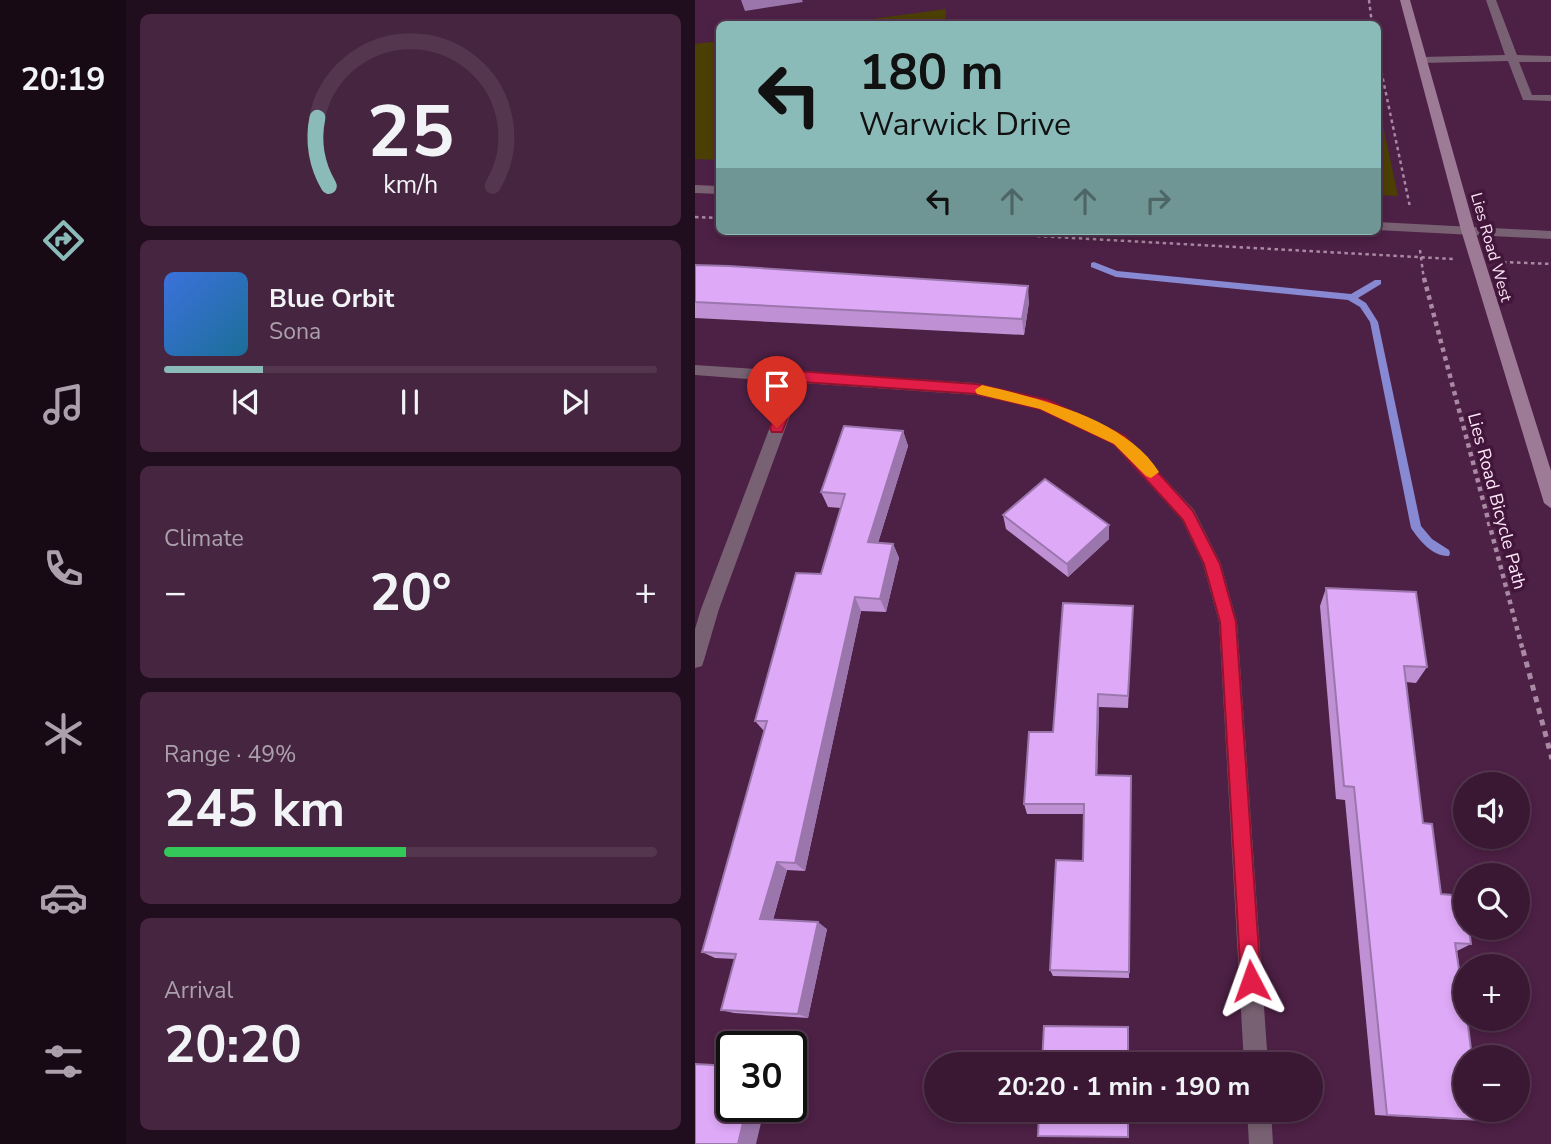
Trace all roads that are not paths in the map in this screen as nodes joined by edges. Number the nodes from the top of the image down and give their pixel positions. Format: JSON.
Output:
{"nodes":[{"id":1,"x":1405,"y":0,"type":"edge"},
{"id":2,"x":1491,"y":0,"type":"edge"},
{"id":3,"x":1513,"y":58,"type":"junction"},
{"id":4,"x":1551,"y":59,"type":"edge"},
{"id":5,"x":1422,"y":60,"type":"junction"},
{"id":6,"x":1551,"y":98,"type":"edge"},
{"id":7,"x":695,"y":189,"type":"edge"},
{"id":8,"x":716,"y":190,"type":"edge"},
{"id":9,"x":1381,"y":226,"type":"edge"},
{"id":10,"x":1468,"y":230,"type":"junction"},
{"id":11,"x":1551,"y":235,"type":"edge"},
{"id":12,"x":695,"y":370,"type":"edge"},
{"id":13,"x":797,"y":376,"type":"junction"},
{"id":14,"x":1551,"y":503,"type":"edge"},
{"id":15,"x":695,"y":660,"type":"edge"},
{"id":16,"x":1255,"y":1052,"type":"edge"},
{"id":17,"x":1260,"y":1122,"type":"edge"},
{"id":18,"x":1261,"y":1144,"type":"edge"}],
"edges":[{"from":1,"to":5,"type":"street","name":"Lies Road West"},
{"from":2,"to":3,"type":"street"},
{"from":3,"to":4,"type":"street"},
{"from":3,"to":5,"type":"street"},
{"from":3,"to":6,"type":"street"},
{"from":5,"to":10,"type":"street","name":"Lies Road West"},
{"from":7,"to":8,"type":"street"},
{"from":9,"to":10,"type":"street"},
{"from":10,"to":11,"type":"street"},
{"from":10,"to":14,"type":"street","name":"Lies Road West"},
{"from":12,"to":13,"type":"street"},
{"from":13,"to":15,"type":"street"},
{"from":13,"to":16,"type":"street"},
{"from":17,"to":18,"type":"street"}]}
